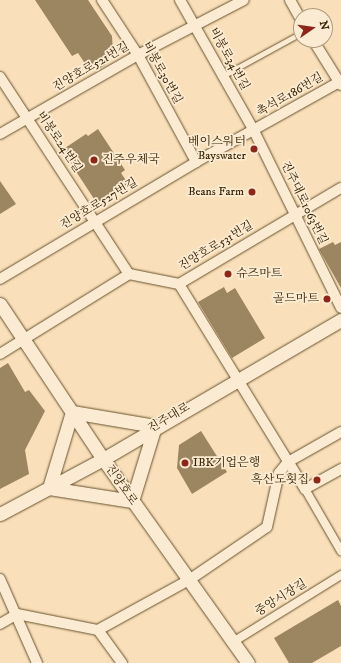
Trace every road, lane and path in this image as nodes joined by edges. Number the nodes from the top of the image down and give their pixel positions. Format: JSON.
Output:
{"nodes":[{"id":1,"x":102,"y":0,"type":"edge"},
{"id":2,"x":180,"y":0,"type":"edge"},
{"id":3,"x":244,"y":0,"type":"edge"},
{"id":4,"x":196,"y":25,"type":"junction"},
{"id":5,"x":293,"y":37,"type":"edge"},
{"id":6,"x":318,"y":48,"type":"edge"},
{"id":7,"x":138,"y":55,"type":"junction"},
{"id":8,"x":224,"y":75,"type":"junction"},
{"id":9,"x":0,"y":77,"type":"edge"},
{"id":10,"x":340,"y":82,"type":"edge"},
{"id":11,"x":27,"y":118,"type":"junction"},
{"id":12,"x":254,"y":131,"type":"junction"},
{"id":13,"x":0,"y":134,"type":"edge"},
{"id":14,"x":196,"y":162,"type":"junction"},
{"id":15,"x":341,"y":188,"type":"edge"},
{"id":16,"x":295,"y":214,"type":"junction"},
{"id":17,"x":96,"y":221,"type":"junction"},
{"id":18,"x":129,"y":274,"type":"junction"},
{"id":19,"x":0,"y":279,"type":"edge"},
{"id":20,"x":179,"y":284,"type":"junction"},
{"id":21,"x":0,"y":304,"type":"edge"},
{"id":22,"x":341,"y":308,"type":"edge"},
{"id":23,"x":341,"y":320,"type":"edge"},
{"id":24,"x":23,"y":341,"type":"junction"},
{"id":25,"x":0,"y":354,"type":"edge"},
{"id":26,"x":236,"y":379,"type":"junction"},
{"id":27,"x":72,"y":412,"type":"junction"},
{"id":28,"x":156,"y":426,"type":"junction"},
{"id":29,"x":341,"y":432,"type":"edge"},
{"id":30,"x":102,"y":459,"type":"junction"},
{"id":31,"x":288,"y":462,"type":"junction"},
{"id":32,"x":341,"y":469,"type":"edge"},
{"id":33,"x":49,"y":488,"type":"junction"},
{"id":34,"x":305,"y":489,"type":"junction"},
{"id":35,"x":132,"y":501,"type":"junction"},
{"id":36,"x":0,"y":514,"type":"edge"},
{"id":37,"x":341,"y":551,"type":"edge"},
{"id":38,"x":341,"y":575,"type":"edge"},
{"id":39,"x":0,"y":579,"type":"edge"},
{"id":40,"x":189,"y":580,"type":"junction"},
{"id":41,"x":17,"y":614,"type":"junction"},
{"id":42,"x":0,"y":624,"type":"edge"},
{"id":43,"x":98,"y":630,"type":"junction"},
{"id":44,"x":233,"y":642,"type":"junction"},
{"id":45,"x":37,"y":663,"type":"edge"},
{"id":46,"x":122,"y":663,"type":"edge"},
{"id":47,"x":248,"y":663,"type":"edge"}],
"edges":[{"from":1,"to":7,"type":"street","name":"비봉로30번길"},
{"from":2,"to":4,"type":"street","name":"비봉로34번길"},
{"from":3,"to":4,"type":"street","name":"진양호로521번길"},
{"from":4,"to":7,"type":"street","name":"진양호로521번길"},
{"from":4,"to":8,"type":"street","name":"비봉로34번길"},
{"from":5,"to":8,"type":"lane"},
{"from":6,"to":10,"type":"street","name":"촉석로186번길"},
{"from":7,"to":11,"type":"street","name":"진양호로521번길"},
{"from":7,"to":14,"type":"street","name":"비봉로30번길"},
{"from":8,"to":12,"type":"street","name":"비봉로34번길"},
{"from":9,"to":11,"type":"street","name":"비봉로24번길"},
{"from":10,"to":12,"type":"street","name":"촉석로186번길"},
{"from":11,"to":13,"type":"street","name":"진양호로521번길"},
{"from":11,"to":17,"type":"street","name":"비봉로24번길"},
{"from":12,"to":14,"type":"street","name":"진양호로527번길"},
{"from":12,"to":16,"type":"street","name":"진주대로1063번길"},
{"from":14,"to":17,"type":"street","name":"진양호로527번길"},
{"from":15,"to":16,"type":"street","name":"진양호로531번길"},
{"from":16,"to":20,"type":"street","name":"진양호로531번길"},
{"from":16,"to":22,"type":"street","name":"진주대로1063번길"},
{"from":17,"to":18,"type":"street","name":"비봉로24번길"},
{"from":17,"to":19,"type":"street","name":"진양호로527번길"},
{"from":18,"to":20,"type":"street","name":"진양호로531번길"},
{"from":18,"to":24,"type":"street"},
{"from":20,"to":26,"type":"street"},
{"from":21,"to":24,"type":"street","name":"진양호로"},
{"from":23,"to":26,"type":"street","name":"진주대로"},
{"from":24,"to":25,"type":"street"},
{"from":24,"to":27,"type":"street","name":"진양호로"},
{"from":26,"to":28,"type":"street","name":"진주대로"},
{"from":26,"to":31,"type":"street"},
{"from":27,"to":28,"type":"street"},
{"from":27,"to":30,"type":"street","name":"진양호로"},
{"from":27,"to":33,"type":"street"},
{"from":28,"to":30,"type":"street","name":"진주대로"},
{"from":28,"to":35,"type":"street"},
{"from":29,"to":31,"type":"street"},
{"from":30,"to":33,"type":"street","name":"진주대로"},
{"from":30,"to":35,"type":"street","name":"진양호로"},
{"from":31,"to":34,"type":"street"},
{"from":31,"to":40,"type":"street"},
{"from":32,"to":34,"type":"street"},
{"from":33,"to":35,"type":"street"},
{"from":33,"to":36,"type":"street","name":"진주대로"},
{"from":34,"to":37,"type":"street"},
{"from":35,"to":40,"type":"street","name":"진양호로"},
{"from":38,"to":44,"type":"street","name":"중앙시장길"},
{"from":39,"to":41,"type":"street"},
{"from":40,"to":43,"type":"street"},
{"from":40,"to":44,"type":"street","name":"진양호로"},
{"from":41,"to":42,"type":"street"},
{"from":41,"to":43,"type":"street"},
{"from":41,"to":45,"type":"street"},
{"from":43,"to":46,"type":"street"},
{"from":44,"to":47,"type":"street","name":"진양호로"}]}
